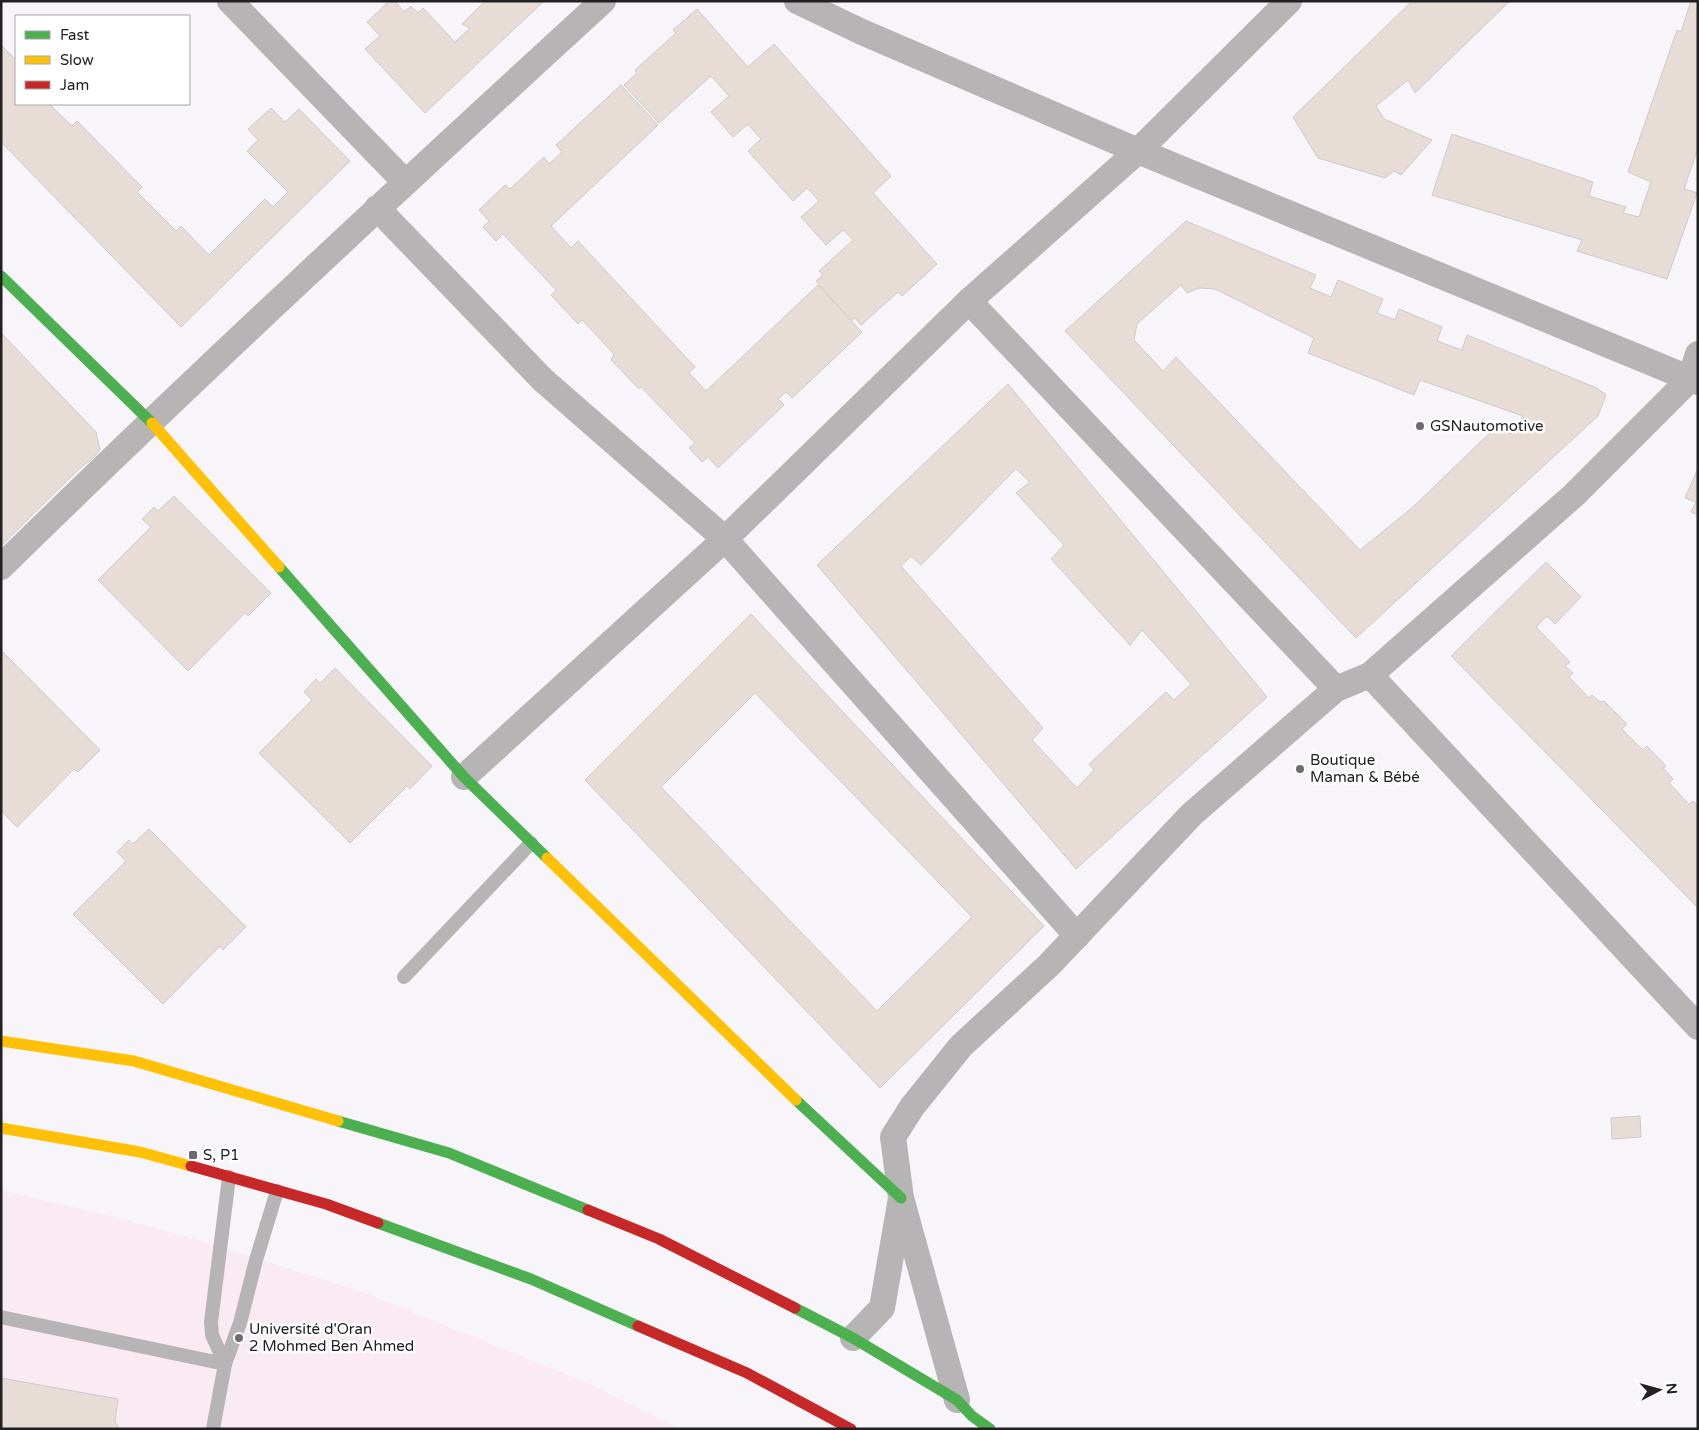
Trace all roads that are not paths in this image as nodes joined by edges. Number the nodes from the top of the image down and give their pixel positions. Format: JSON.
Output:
{"nodes":[{"id":1,"x":230,"y":1,"type":"edge"},
{"id":2,"x":603,"y":1,"type":"edge"},
{"id":3,"x":797,"y":1,"type":"edge"},
{"id":4,"x":1289,"y":1,"type":"edge"},
{"id":5,"x":1138,"y":151,"type":"junction"},
{"id":6,"x":405,"y":182,"type":"junction"},
{"id":7,"x":377,"y":208,"type":"junction"},
{"id":8,"x":1,"y":276,"type":"edge"},
{"id":9,"x":968,"y":301,"type":"junction"},
{"id":10,"x":1698,"y":354,"type":"edge"},
{"id":11,"x":1694,"y":381,"type":"edge"},
{"id":12,"x":150,"y":421,"type":"junction"},
{"id":13,"x":725,"y":539,"type":"junction"},
{"id":14,"x":1,"y":567,"type":"edge"},
{"id":15,"x":1370,"y":675,"type":"junction"},
{"id":16,"x":1336,"y":689,"type":"junction"},
{"id":17,"x":464,"y":777,"type":"junction"},
{"id":18,"x":532,"y":843,"type":"junction"},
{"id":19,"x":1077,"y":936,"type":"junction"},
{"id":20,"x":404,"y":977,"type":"dead end"},
{"id":21,"x":1698,"y":1027,"type":"edge"},
{"id":22,"x":1,"y":1041,"type":"edge"},
{"id":23,"x":1,"y":1128,"type":"edge"},
{"id":24,"x":229,"y":1177,"type":"junction"},
{"id":25,"x":276,"y":1190,"type":"junction"},
{"id":26,"x":901,"y":1198,"type":"junction"},
{"id":27,"x":1,"y":1317,"type":"edge"},
{"id":28,"x":852,"y":1338,"type":"junction"},
{"id":29,"x":224,"y":1364,"type":"junction"},
{"id":30,"x":957,"y":1400,"type":"junction"},
{"id":31,"x":213,"y":1429,"type":"edge"},
{"id":32,"x":851,"y":1429,"type":"edge"},
{"id":33,"x":990,"y":1429,"type":"edge"}],
"edges":[{"from":1,"to":6,"type":"street"},
{"from":2,"to":6,"type":"street"},
{"from":3,"to":5,"type":"street"},
{"from":4,"to":5,"type":"street"},
{"from":5,"to":9,"type":"street"},
{"from":5,"to":11,"type":"street"},
{"from":6,"to":7,"type":"street"},
{"from":7,"to":12,"type":"street"},
{"from":7,"to":13,"type":"street"},
{"from":8,"to":12,"type":"main road"},
{"from":9,"to":13,"type":"street"},
{"from":9,"to":16,"type":"street"},
{"from":10,"to":11,"type":"street"},
{"from":11,"to":15,"type":"street"},
{"from":12,"to":14,"type":"street"},
{"from":12,"to":17,"type":"main road"},
{"from":13,"to":17,"type":"street"},
{"from":13,"to":19,"type":"street"},
{"from":15,"to":16,"type":"street"},
{"from":15,"to":21,"type":"street"},
{"from":16,"to":19,"type":"street"},
{"from":17,"to":18,"type":"main road"},
{"from":18,"to":20,"type":"lane"},
{"from":18,"to":26,"type":"main road"},
{"from":19,"to":26,"type":"street"},
{"from":22,"to":28,"type":"main road"},
{"from":23,"to":24,"type":"main road"},
{"from":24,"to":25,"type":"main road"},
{"from":24,"to":29,"type":"lane"},
{"from":25,"to":29,"type":"lane"},
{"from":25,"to":32,"type":"main road"},
{"from":26,"to":28,"type":"street"},
{"from":26,"to":30,"type":"street"},
{"from":27,"to":29,"type":"lane"},
{"from":28,"to":30,"type":"main road"},
{"from":29,"to":31,"type":"lane"},
{"from":30,"to":33,"type":"main road"}]}
